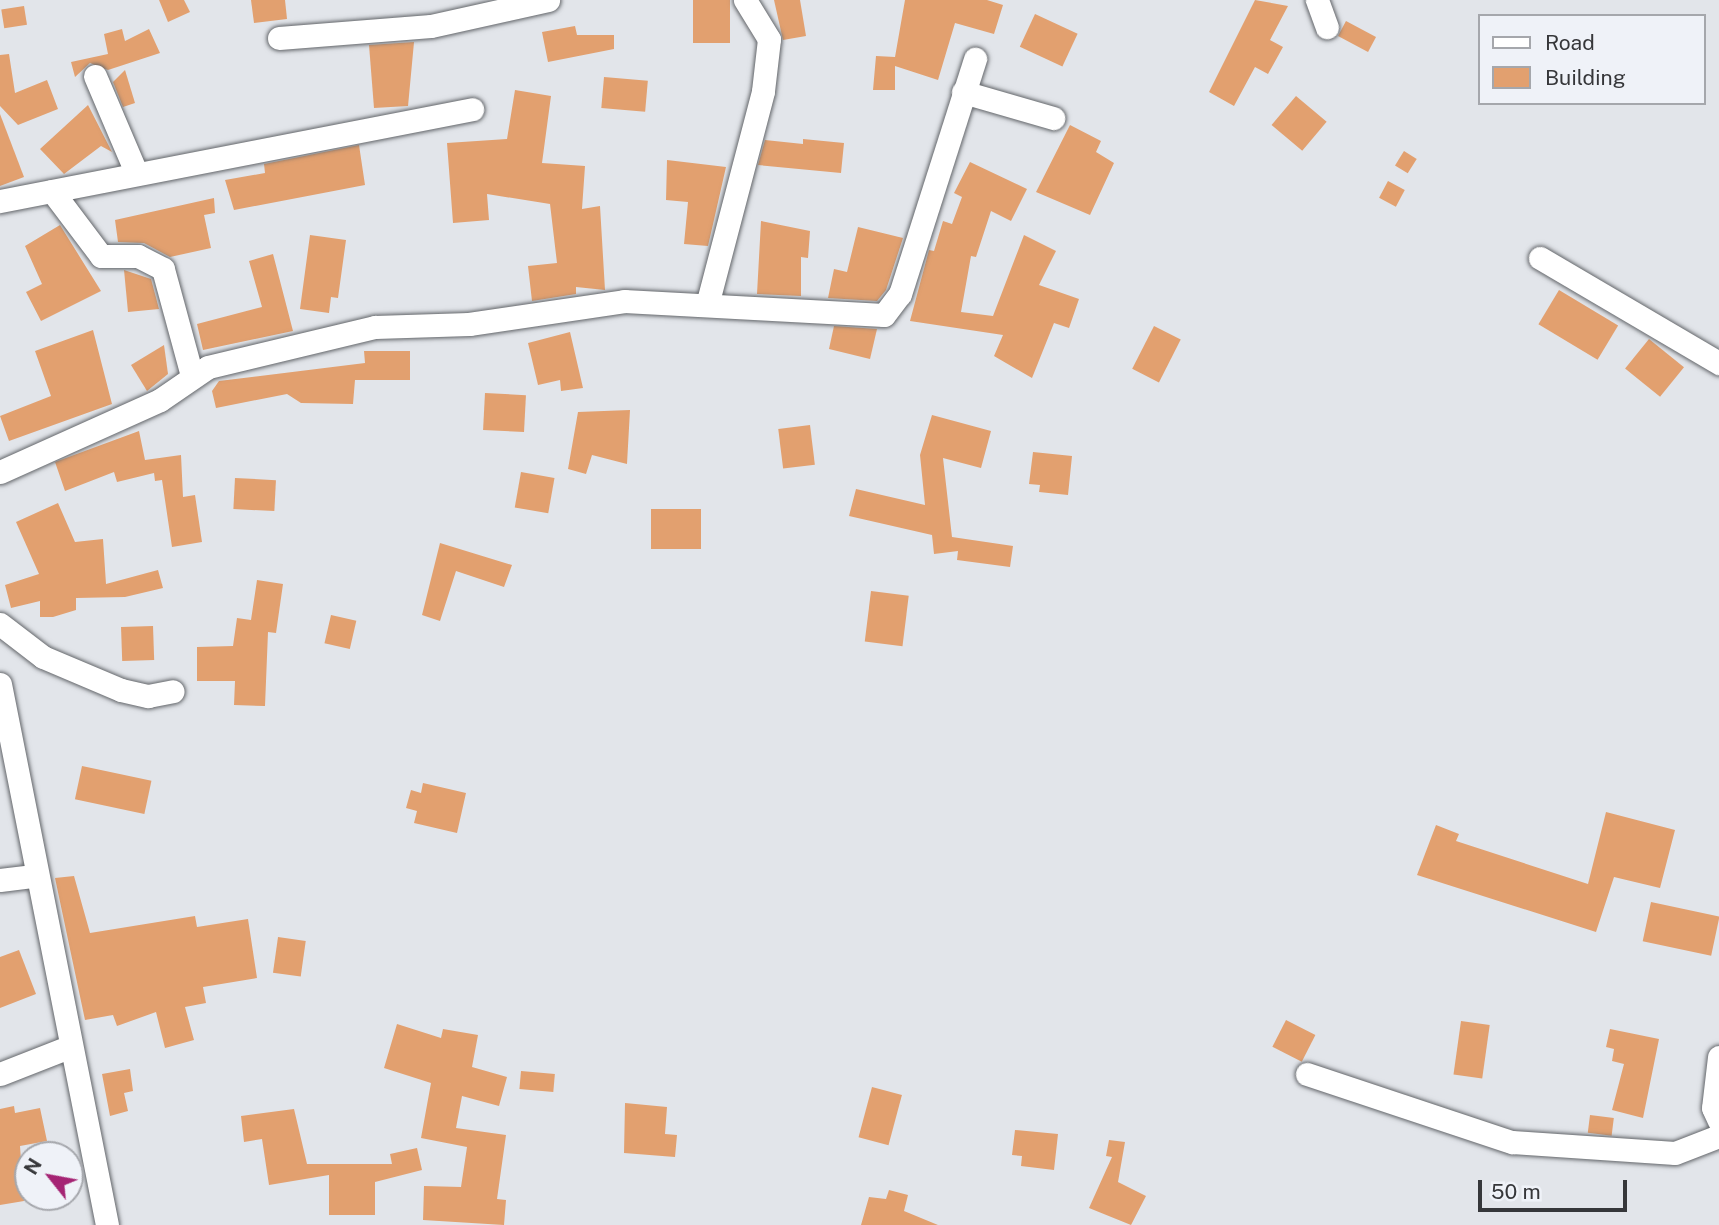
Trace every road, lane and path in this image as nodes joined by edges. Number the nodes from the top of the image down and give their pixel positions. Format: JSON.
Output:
{"nodes":[{"id":1,"x":548,"y":0,"type":"edge"},
{"id":2,"x":746,"y":0,"type":"edge"},
{"id":3,"x":1317,"y":0,"type":"edge"},
{"id":4,"x":1326,"y":27,"type":"dead end"},
{"id":5,"x":279,"y":38,"type":"dead end"},
{"id":6,"x":975,"y":59,"type":"dead end"},
{"id":7,"x":95,"y":76,"type":"dead end"},
{"id":8,"x":963,"y":92,"type":"junction"},
{"id":9,"x":472,"y":109,"type":"dead end"},
{"id":10,"x":1053,"y":118,"type":"dead end"},
{"id":11,"x":136,"y":172,"type":"junction"},
{"id":12,"x":52,"y":191,"type":"junction"},
{"id":13,"x":0,"y":201,"type":"edge"},
{"id":14,"x":1540,"y":258,"type":"dead end"},
{"id":15,"x":707,"y":305,"type":"junction"},
{"id":16,"x":1719,"y":363,"type":"edge"},
{"id":17,"x":192,"y":376,"type":"junction"},
{"id":18,"x":0,"y":472,"type":"edge"},
{"id":19,"x":0,"y":624,"type":"edge"},
{"id":20,"x":0,"y":684,"type":"edge"},
{"id":21,"x":173,"y":691,"type":"dead end"},
{"id":22,"x":34,"y":876,"type":"junction"},
{"id":23,"x":0,"y":880,"type":"edge"},
{"id":24,"x":69,"y":1047,"type":"junction"},
{"id":25,"x":1719,"y":1056,"type":"edge"},
{"id":26,"x":0,"y":1073,"type":"edge"},
{"id":27,"x":1307,"y":1074,"type":"dead end"},
{"id":28,"x":1719,"y":1121,"type":"edge"},
{"id":29,"x":1719,"y":1136,"type":"edge"},
{"id":30,"x":107,"y":1225,"type":"edge"}],
"edges":[{"from":1,"to":5,"type":"street"},
{"from":2,"to":15,"type":"street"},
{"from":3,"to":4,"type":"street"},
{"from":6,"to":8,"type":"street"},
{"from":7,"to":11,"type":"street"},
{"from":8,"to":10,"type":"street"},
{"from":8,"to":15,"type":"street"},
{"from":9,"to":11,"type":"street"},
{"from":11,"to":12,"type":"street"},
{"from":12,"to":13,"type":"street"},
{"from":12,"to":17,"type":"street"},
{"from":14,"to":16,"type":"street"},
{"from":15,"to":17,"type":"street"},
{"from":17,"to":18,"type":"street"},
{"from":19,"to":21,"type":"street"},
{"from":20,"to":22,"type":"street"},
{"from":22,"to":23,"type":"street"},
{"from":22,"to":24,"type":"street"},
{"from":24,"to":26,"type":"street"},
{"from":24,"to":30,"type":"street"},
{"from":25,"to":28,"type":"street"},
{"from":27,"to":29,"type":"street"}]}
